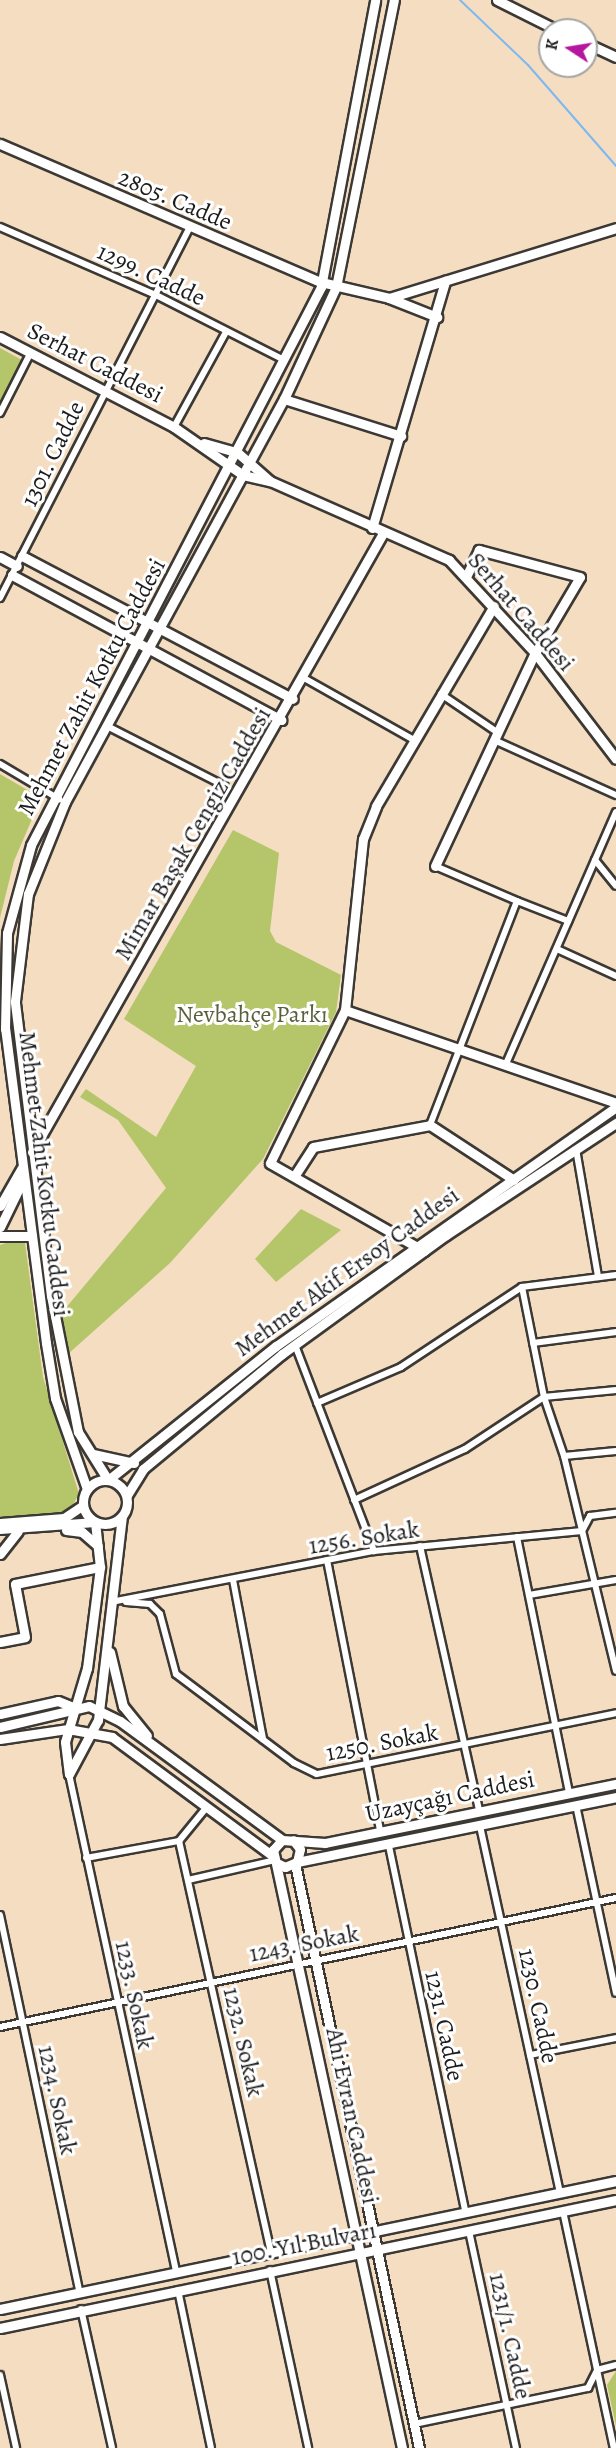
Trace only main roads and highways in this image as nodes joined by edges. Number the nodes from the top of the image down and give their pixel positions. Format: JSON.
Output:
{"nodes":[{"id":1,"x":375,"y":0,"type":"edge"},
{"id":2,"x":394,"y":0,"type":"edge"},
{"id":3,"x":497,"y":0,"type":"edge"},
{"id":4,"x":538,"y":20,"type":"edge"},
{"id":5,"x":598,"y":49,"type":"edge"},
{"id":6,"x":616,"y":57,"type":"edge"},
{"id":7,"x":0,"y":144,"type":"edge"},
{"id":8,"x":616,"y":228,"type":"edge"},
{"id":9,"x":445,"y":281,"type":"junction"},
{"id":10,"x":321,"y":282,"type":"junction"},
{"id":11,"x":336,"y":286,"type":"junction"},
{"id":12,"x":389,"y":298,"type":"junction"},
{"id":13,"x":437,"y":317,"type":"junction"},
{"id":14,"x":0,"y":337,"type":"edge"},
{"id":15,"x":284,"y":399,"type":"junction"},
{"id":16,"x":400,"y":436,"type":"junction"},
{"id":17,"x":203,"y":443,"type":"junction"},
{"id":18,"x":238,"y":453,"type":"junction"},
{"id":19,"x":250,"y":460,"type":"junction"},
{"id":20,"x":230,"y":467,"type":"junction"},
{"id":21,"x":243,"y":475,"type":"junction"},
{"id":22,"x":270,"y":481,"type":"junction"},
{"id":23,"x":372,"y":528,"type":"junction"},
{"id":24,"x":383,"y":533,"type":"junction"},
{"id":25,"x":22,"y":556,"type":"road end"},
{"id":26,"x":0,"y":557,"type":"edge"},
{"id":27,"x":17,"y":566,"type":"road end"},
{"id":28,"x":12,"y":575,"type":"road end"},
{"id":29,"x":466,"y":577,"type":"junction"},
{"id":30,"x":494,"y":606,"type":"junction"},
{"id":31,"x":148,"y":622,"type":"junction"},
{"id":32,"x":159,"y":628,"type":"junction"},
{"id":33,"x":137,"y":643,"type":"junction"},
{"id":34,"x":148,"y":648,"type":"junction"},
{"id":35,"x":535,"y":652,"type":"junction"},
{"id":36,"x":293,"y":699,"type":"junction"},
{"id":37,"x":281,"y":720,"type":"junction"},
{"id":38,"x":616,"y":759,"type":"edge"},
{"id":39,"x":435,"y":866,"type":"road end"},
{"id":40,"x":3,"y":948,"type":"edge"},
{"id":41,"x":345,"y":1010,"type":"junction"},
{"id":42,"x":18,"y":1036,"type":"junction"},
{"id":43,"x":3,"y":1039,"type":"edge"},
{"id":44,"x":4,"y":1052,"type":"edge"},
{"id":45,"x":19,"y":1052,"type":"junction"},
{"id":46,"x":616,"y":1105,"type":"edge"},
{"id":47,"x":29,"y":1120,"type":"junction"},
{"id":48,"x":616,"y":1123,"type":"edge"},
{"id":49,"x":47,"y":1127,"type":"junction"},
{"id":50,"x":32,"y":1152,"type":"junction"},
{"id":51,"x":22,"y":1168,"type":"junction"},
{"id":52,"x":295,"y":1175,"type":"junction"},
{"id":53,"x":512,"y":1177,"type":"junction"},
{"id":54,"x":23,"y":1180,"type":"junction"},
{"id":55,"x":519,"y":1186,"type":"junction"},
{"id":56,"x":0,"y":1206,"type":"edge"},
{"id":57,"x":0,"y":1227,"type":"edge"},
{"id":58,"x":0,"y":1236,"type":"edge"},
{"id":59,"x":32,"y":1236,"type":"junction"},
{"id":60,"x":416,"y":1243,"type":"junction"},
{"id":61,"x":424,"y":1251,"type":"junction"},
{"id":62,"x":93,"y":1454,"type":"junction"},
{"id":63,"x":134,"y":1463,"type":"junction"},
{"id":64,"x":108,"y":1480,"type":"junction"},
{"id":65,"x":87,"y":1489,"type":"junction"},
{"id":66,"x":127,"y":1495,"type":"junction"},
{"id":67,"x":83,"y":1504,"type":"junction"},
{"id":68,"x":122,"y":1517,"type":"junction"},
{"id":69,"x":95,"y":1522,"type":"junction"},
{"id":70,"x":0,"y":1523,"type":"edge"},
{"id":71,"x":58,"y":1528,"type":"junction"},
{"id":72,"x":0,"y":1529,"type":"edge"},
{"id":73,"x":18,"y":1531,"type":"junction"},
{"id":74,"x":98,"y":1547,"type":"junction"},
{"id":75,"x":0,"y":1554,"type":"edge"},
{"id":76,"x":100,"y":1567,"type":"junction"},
{"id":77,"x":107,"y":1636,"type":"junction"},
{"id":78,"x":0,"y":1642,"type":"edge"},
{"id":79,"x":73,"y":1707,"type":"junction"},
{"id":80,"x":99,"y":1711,"type":"junction"},
{"id":81,"x":0,"y":1714,"type":"edge"},
{"id":82,"x":0,"y":1727,"type":"edge"},
{"id":83,"x":68,"y":1729,"type":"junction"},
{"id":84,"x":93,"y":1732,"type":"junction"},
{"id":85,"x":0,"y":1739,"type":"edge"},
{"id":86,"x":156,"y":1747,"type":"junction"},
{"id":87,"x":616,"y":1784,"type":"edge"},
{"id":88,"x":616,"y":1797,"type":"edge"},
{"id":89,"x":287,"y":1840,"type":"junction"},
{"id":90,"x":275,"y":1860,"type":"junction"},
{"id":91,"x":296,"y":1863,"type":"junction"},
{"id":92,"x":616,"y":2181,"type":"edge"},
{"id":93,"x":616,"y":2200,"type":"edge"},
{"id":94,"x":374,"y":2232,"type":"junction"},
{"id":95,"x":358,"y":2235,"type":"junction"},
{"id":96,"x":378,"y":2250,"type":"junction"},
{"id":97,"x":361,"y":2254,"type":"junction"},
{"id":98,"x":0,"y":2309,"type":"edge"},
{"id":99,"x":0,"y":2328,"type":"edge"},
{"id":100,"x":402,"y":2448,"type":"edge"},
{"id":101,"x":419,"y":2448,"type":"edge"}],
"edges":[{"from":1,"to":10,"type":"main road","name":"Mehmet Zahit Kotku Caddesi"},
{"from":2,"to":11,"type":"main road","name":"Mehmet Zahit Kotku Caddesi"},
{"from":3,"to":4,"type":"main road"},
{"from":5,"to":6,"type":"main road"},
{"from":7,"to":10,"type":"main road","name":"2805. Cadde"},
{"from":8,"to":9,"type":"main road"},
{"from":9,"to":12,"type":"main road"},
{"from":9,"to":13,"type":"main road"},
{"from":10,"to":11,"type":"main road","name":"2805. Cadde"},
{"from":10,"to":18,"type":"main road","name":"Mehmet Zahit Kotku Caddesi"},
{"from":11,"to":12,"type":"main road","name":"2805. Cadde"},
{"from":11,"to":15,"type":"main road","name":"Mehmet Zahit Kotku Caddesi"},
{"from":12,"to":13,"type":"main road","name":"2805. Cadde"},
{"from":13,"to":16,"type":"main road"},
{"from":14,"to":17,"type":"main road","name":"Serhat Caddesi"},
{"from":15,"to":16,"type":"main road"},
{"from":15,"to":19,"type":"main road","name":"Mehmet Zahit Kotku Caddesi"},
{"from":16,"to":23,"type":"main road"},
{"from":17,"to":18,"type":"main road","name":"Serhat Caddesi"},
{"from":17,"to":20,"type":"main road","name":"Serhat Caddesi"},
{"from":18,"to":19,"type":"main road","name":"Serhat Caddesi"},
{"from":18,"to":20,"type":"main road","name":"Mehmet Zahit Kotku Caddesi"},
{"from":19,"to":21,"type":"main road","name":"Mehmet Zahit Kotku Caddesi"},
{"from":19,"to":22,"type":"main road","name":"Serhat Caddesi"},
{"from":20,"to":21,"type":"main road","name":"Serhat Caddesi"},
{"from":20,"to":31,"type":"main road","name":"Mehmet Zahit Kotku Caddesi"},
{"from":21,"to":22,"type":"main road","name":"Serhat Caddesi"},
{"from":21,"to":32,"type":"main road","name":"Mehmet Zahit Kotku Caddesi"},
{"from":22,"to":23,"type":"main road","name":"Serhat Caddesi"},
{"from":23,"to":24,"type":"main road","name":"Serhat Caddesi"},
{"from":24,"to":29,"type":"main road","name":"Serhat Caddesi"},
{"from":24,"to":36,"type":"main road","name":"Mimar Başak Cengiz Caddesi"},
{"from":25,"to":31,"type":"main road"},
{"from":26,"to":27,"type":"main road"},
{"from":28,"to":33,"type":"main road"},
{"from":29,"to":30,"type":"main road","name":"Serhat Caddesi"},
{"from":29,"to":35,"type":"main road"},
{"from":30,"to":35,"type":"main road","name":"Serhat Caddesi"},
{"from":30,"to":41,"type":"main road"},
{"from":31,"to":32,"type":"main road"},
{"from":31,"to":33,"type":"main road","name":"Mehmet Zahit Kotku Caddesi"},
{"from":32,"to":34,"type":"main road","name":"Mehmet Zahit Kotku Caddesi"},
{"from":32,"to":36,"type":"main road"},
{"from":33,"to":34,"type":"main road"},
{"from":33,"to":40,"type":"main road","name":"Mehmet Zahit Kotku Caddesi"},
{"from":34,"to":37,"type":"main road"},
{"from":34,"to":42,"type":"main road","name":"Mehmet Zahit Kotku Caddesi"},
{"from":35,"to":38,"type":"main road","name":"Serhat Caddesi"},
{"from":35,"to":39,"type":"main road"},
{"from":36,"to":37,"type":"main road","name":"Mimar Başak Cengiz Caddesi"},
{"from":37,"to":49,"type":"main road","name":"Mimar Başak Cengiz Caddesi"},
{"from":40,"to":43,"type":"main road","name":"Mehmet Zahit Kotku Caddesi"},
{"from":41,"to":46,"type":"main road"},
{"from":41,"to":52,"type":"main road"},
{"from":42,"to":43,"type":"main road"},
{"from":42,"to":45,"type":"main road","name":"Mehmet Zahit Kotku Caddesi"},
{"from":43,"to":44,"type":"main road","name":"Mehmet Zahit Kotku Caddesi"},
{"from":44,"to":45,"type":"main road"},
{"from":44,"to":51,"type":"main road","name":"Mehmet Zahit Kotku Caddesi"},
{"from":45,"to":47,"type":"main road","name":"Mehmet Zahit Kotku Caddesi"},
{"from":46,"to":53,"type":"main road","name":"Mehmet Akif Ersoy Caddesi"},
{"from":47,"to":49,"type":"main road"},
{"from":47,"to":50,"type":"main road","name":"Mehmet Zahit Kotku Caddesi"},
{"from":48,"to":55,"type":"main road","name":"Mehmet Akif Ersoy Caddesi"},
{"from":49,"to":50,"type":"main road","name":"Mimar Başak Cengiz Caddesi"},
{"from":50,"to":51,"type":"main road","name":"Mimar Başak Cengiz Caddesi"},
{"from":50,"to":54,"type":"main road","name":"Mimar Başak Cengiz Caddesi"},
{"from":50,"to":62,"type":"main road","name":"Mehmet Zahit Kotku Caddesi"},
{"from":51,"to":54,"type":"main road","name":"Mehmet Zahit Kotku Caddesi"},
{"from":51,"to":56,"type":"main road","name":"Mimar Başak Cengiz Caddesi"},
{"from":52,"to":53,"type":"main road"},
{"from":52,"to":60,"type":"main road"},
{"from":53,"to":55,"type":"main road"},
{"from":53,"to":60,"type":"main road","name":"Mehmet Akif Ersoy Caddesi"},
{"from":54,"to":57,"type":"main road","name":"Mimar Başak Cengiz Caddesi"},
{"from":54,"to":59,"type":"main road","name":"Mehmet Zahit Kotku Caddesi"},
{"from":55,"to":61,"type":"main road","name":"Mehmet Akif Ersoy Caddesi"},
{"from":58,"to":59,"type":"main road"},
{"from":59,"to":65,"type":"main road","name":"Mehmet Zahit Kotku Caddesi"},
{"from":60,"to":61,"type":"main road"},
{"from":60,"to":63,"type":"main road","name":"Mehmet Akif Ersoy Caddesi"},
{"from":61,"to":66,"type":"main road","name":"Mehmet Akif Ersoy Caddesi"},
{"from":62,"to":63,"type":"main road"},
{"from":62,"to":64,"type":"main road","name":"Mehmet Zahit Kotku Caddesi"},
{"from":63,"to":64,"type":"main road","name":"Mehmet Akif Ersoy Caddesi"},
{"from":64,"to":65,"type":"main road"},
{"from":64,"to":66,"type":"main road"},
{"from":65,"to":67,"type":"main road"},
{"from":66,"to":68,"type":"main road"},
{"from":67,"to":69,"type":"main road"},
{"from":67,"to":70,"type":"main road"},
{"from":68,"to":69,"type":"main road"},
{"from":68,"to":77,"type":"main road"},
{"from":69,"to":71,"type":"main road"},
{"from":69,"to":74,"type":"main road"},
{"from":71,"to":73,"type":"main road"},
{"from":71,"to":74,"type":"main road"},
{"from":72,"to":73,"type":"main road"},
{"from":73,"to":75,"type":"main road"},
{"from":74,"to":76,"type":"main road"},
{"from":76,"to":78,"type":"main road"},
{"from":76,"to":79,"type":"main road"},
{"from":77,"to":80,"type":"main road"},
{"from":77,"to":86,"type":"main road"},
{"from":79,"to":80,"type":"main road"},
{"from":79,"to":81,"type":"main road"},
{"from":79,"to":82,"type":"main road"},
{"from":79,"to":83,"type":"main road"},
{"from":80,"to":84,"type":"main road"},
{"from":80,"to":86,"type":"main road"},
{"from":83,"to":84,"type":"main road"},
{"from":83,"to":84,"type":"main road"},
{"from":83,"to":85,"type":"main road"},
{"from":84,"to":90,"type":"main road"},
{"from":86,"to":89,"type":"main road"},
{"from":87,"to":89,"type":"main road","name":"Uzayçağı Caddesi"},
{"from":88,"to":91,"type":"main road","name":"Uzayçağı Caddesi"},
{"from":89,"to":90,"type":"main road"},
{"from":89,"to":91,"type":"main road","name":"Ahi Evran Caddesi"},
{"from":90,"to":91,"type":"main road","name":"Uzayçağı Caddesi"},
{"from":90,"to":95,"type":"main road","name":"Ahi Evran Caddesi"},
{"from":91,"to":94,"type":"main road","name":"Ahi Evran Caddesi"},
{"from":92,"to":94,"type":"main road","name":"100. Yıl Bulvarı"},
{"from":93,"to":96,"type":"main road","name":"100. Yıl Bulvarı"},
{"from":94,"to":95,"type":"main road","name":"100. Yıl Bulvarı"},
{"from":94,"to":96,"type":"main road","name":"Ahi Evran Caddesi"},
{"from":95,"to":97,"type":"main road","name":"Ahi Evran Caddesi"},
{"from":95,"to":98,"type":"main road","name":"100. Yıl Bulvarı"},
{"from":96,"to":97,"type":"main road","name":"100. Yıl Bulvarı"},
{"from":96,"to":101,"type":"main road","name":"Ahi Evran Caddesi"},
{"from":97,"to":99,"type":"main road","name":"100. Yıl Bulvarı"},
{"from":97,"to":100,"type":"main road","name":"Ahi Evran Caddesi"}]}
